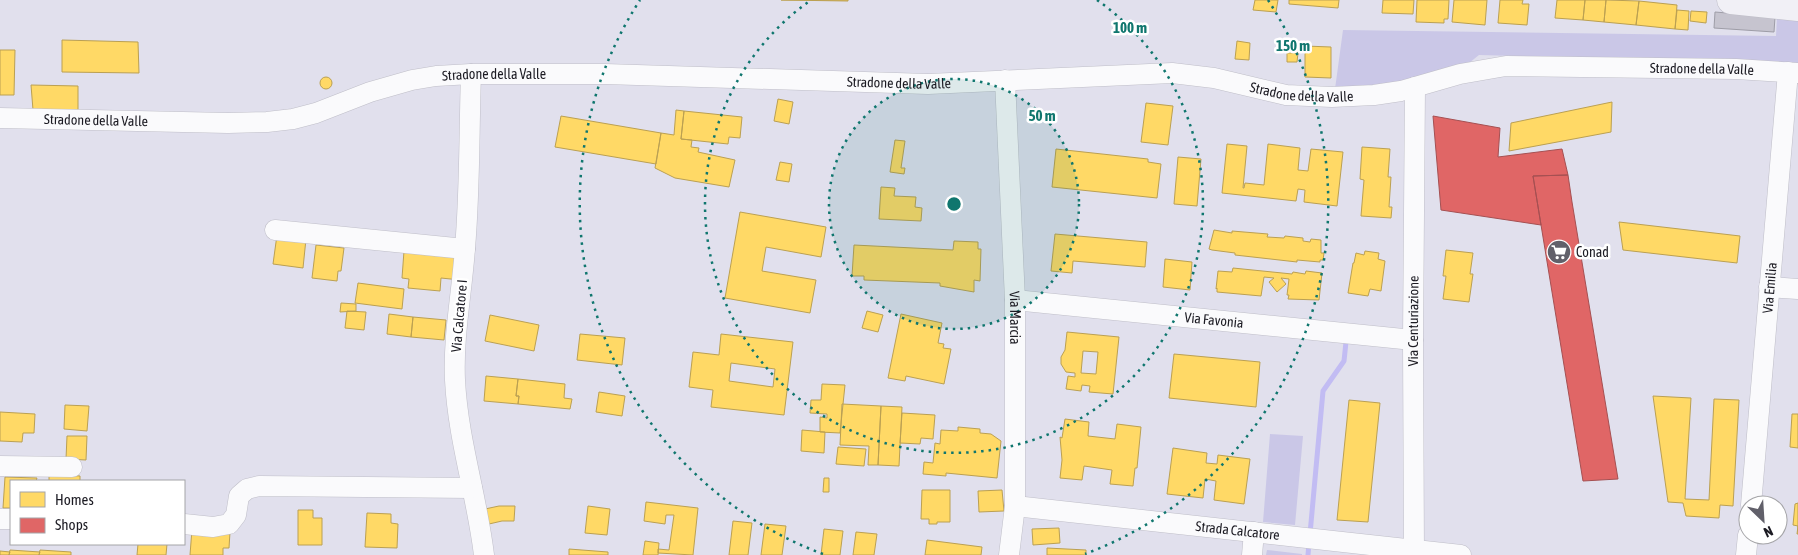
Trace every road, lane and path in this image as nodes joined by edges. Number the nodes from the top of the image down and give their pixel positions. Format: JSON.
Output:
{"nodes":[{"id":1,"x":1731,"y":0,"type":"edge"},
{"id":2,"x":1798,"y":7,"type":"edge"},
{"id":3,"x":1793,"y":73,"type":"edge"},
{"id":4,"x":471,"y":74,"type":"junction"},
{"id":5,"x":1005,"y":80,"type":"junction"},
{"id":6,"x":1415,"y":87,"type":"junction"},
{"id":7,"x":0,"y":118,"type":"edge"},
{"id":8,"x":275,"y":230,"type":"dead end"},
{"id":9,"x":465,"y":249,"type":"junction"},
{"id":10,"x":1769,"y":287,"type":"junction"},
{"id":11,"x":1798,"y":289,"type":"edge"},
{"id":12,"x":1015,"y":300,"type":"junction"},
{"id":13,"x":1413,"y":340,"type":"junction"},
{"id":14,"x":0,"y":466,"type":"edge"},
{"id":15,"x":72,"y":467,"type":"dead end"},
{"id":16,"x":472,"y":488,"type":"junction"},
{"id":17,"x":1752,"y":495,"type":"edge"},
{"id":18,"x":1015,"y":506,"type":"junction"},
{"id":19,"x":185,"y":524,"type":"edge"},
{"id":20,"x":1254,"y":532,"type":"junction"},
{"id":21,"x":1414,"y":552,"type":"edge"},
{"id":22,"x":484,"y":555,"type":"edge"},
{"id":23,"x":1009,"y":555,"type":"edge"},
{"id":24,"x":1252,"y":555,"type":"edge"},
{"id":25,"x":1461,"y":555,"type":"edge"}],
"edges":[{"from":1,"to":2,"type":"street"},
{"from":3,"to":6,"type":"street","name":"Stradone della Valle"},
{"from":3,"to":10,"type":"street","name":"Via Emilia"},
{"from":4,"to":5,"type":"street","name":"Stradone della Valle"},
{"from":4,"to":7,"type":"street","name":"Stradone della Valle"},
{"from":4,"to":9,"type":"street","name":"Via Calcatore I"},
{"from":5,"to":6,"type":"street","name":"Stradone della Valle"},
{"from":5,"to":12,"type":"street","name":"Via Marcia"},
{"from":6,"to":13,"type":"street","name":"Via Centuriazione"},
{"from":8,"to":9,"type":"street"},
{"from":9,"to":16,"type":"street","name":"Via Calcatore I"},
{"from":10,"to":11,"type":"street"},
{"from":10,"to":17,"type":"street","name":"Via Emilia"},
{"from":12,"to":13,"type":"street","name":"Via Favonia"},
{"from":12,"to":18,"type":"street","name":"Via Marcia"},
{"from":13,"to":21,"type":"street","name":"Via Centuriazione"},
{"from":14,"to":15,"type":"street"},
{"from":16,"to":19,"type":"street"},
{"from":16,"to":22,"type":"street","name":"Via Calcatore I"},
{"from":18,"to":20,"type":"street","name":"Strada Calcatore"},
{"from":18,"to":23,"type":"street","name":"Via Marcia"},
{"from":20,"to":21,"type":"street","name":"Strada Calcatore"},
{"from":20,"to":24,"type":"street"},
{"from":21,"to":25,"type":"street","name":"Strada Calcatore"}]}
